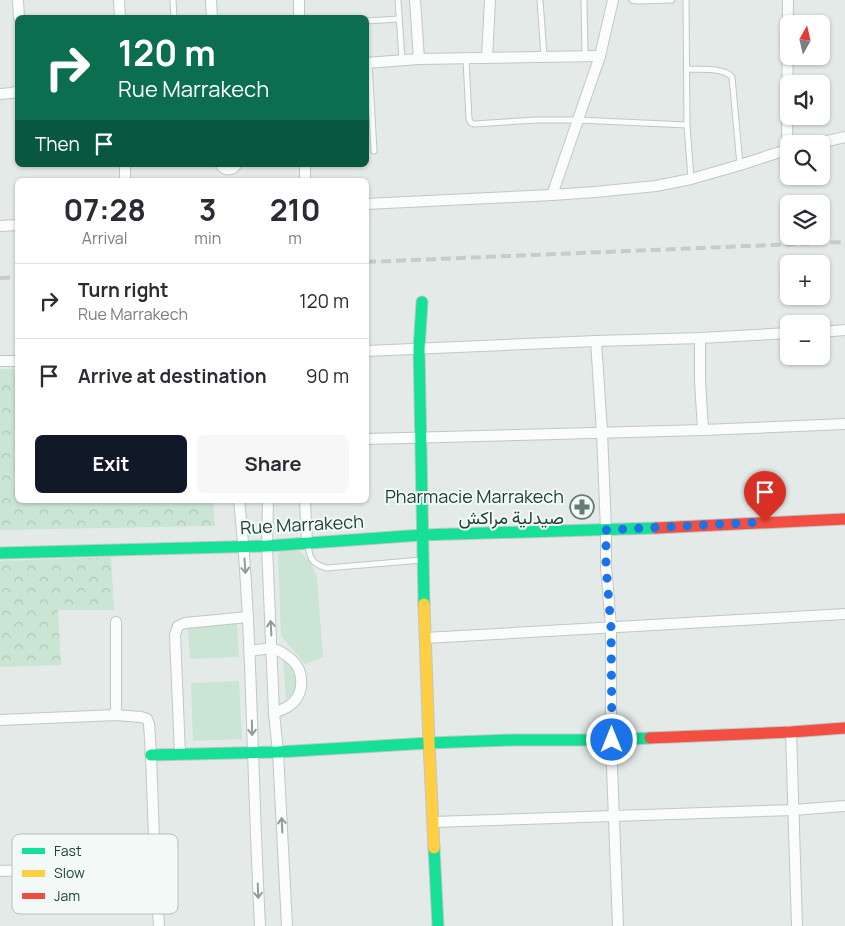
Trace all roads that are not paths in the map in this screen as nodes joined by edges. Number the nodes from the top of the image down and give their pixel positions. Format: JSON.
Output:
{"nodes":[{"id":1,"x":18,"y":0,"type":"edge"},
{"id":2,"x":119,"y":0,"type":"edge"},
{"id":3,"x":173,"y":0,"type":"edge"},
{"id":4,"x":211,"y":0,"type":"edge"},
{"id":5,"x":299,"y":0,"type":"edge"},
{"id":6,"x":398,"y":0,"type":"edge"},
{"id":7,"x":415,"y":0,"type":"edge"},
{"id":8,"x":490,"y":0,"type":"edge"},
{"id":9,"x":540,"y":0,"type":"edge"},
{"id":10,"x":584,"y":0,"type":"edge"},
{"id":11,"x":613,"y":0,"type":"edge"},
{"id":12,"x":632,"y":0,"type":"edge"},
{"id":13,"x":672,"y":0,"type":"edge"},
{"id":14,"x":686,"y":0,"type":"edge"},
{"id":15,"x":788,"y":0,"type":"edge"},
{"id":16,"x":19,"y":15,"type":"edge"},
{"id":17,"x":120,"y":15,"type":"edge"},
{"id":18,"x":174,"y":15,"type":"edge"},
{"id":19,"x":212,"y":15,"type":"edge"},
{"id":20,"x":299,"y":15,"type":"edge"},
{"id":21,"x":399,"y":19,"type":"junction"},
{"id":22,"x":369,"y":21,"type":"edge"},
{"id":23,"x":544,"y":56,"type":"junction"},
{"id":24,"x":585,"y":56,"type":"junction"},
{"id":25,"x":600,"y":56,"type":"junction"},
{"id":26,"x":466,"y":58,"type":"junction"},
{"id":27,"x":487,"y":58,"type":"junction"},
{"id":28,"x":419,"y":59,"type":"junction"},
{"id":29,"x":402,"y":60,"type":"junction"},
{"id":30,"x":369,"y":63,"type":"edge"},
{"id":31,"x":687,"y":69,"type":"junction"},
{"id":32,"x":369,"y":78,"type":"edge"},
{"id":33,"x":15,"y":92,"type":"edge"},
{"id":34,"x":0,"y":94,"type":"edge"},
{"id":35,"x":578,"y":120,"type":"junction"},
{"id":36,"x":687,"y":125,"type":"junction"},
{"id":37,"x":788,"y":135,"type":"edge"},
{"id":38,"x":845,"y":137,"type":"edge"},
{"id":39,"x":830,"y":140,"type":"edge"},
{"id":40,"x":374,"y":151,"type":"dead end"},
{"id":41,"x":780,"y":152,"type":"edge"},
{"id":42,"x":740,"y":165,"type":"junction"},
{"id":43,"x":222,"y":167,"type":"edge"},
{"id":44,"x":234,"y":167,"type":"edge"},
{"id":45,"x":691,"y":178,"type":"junction"},
{"id":46,"x":552,"y":195,"type":"junction"},
{"id":47,"x":369,"y":204,"type":"edge"},
{"id":48,"x":15,"y":224,"type":"edge"},
{"id":49,"x":0,"y":226,"type":"edge"},
{"id":50,"x":422,"y":302,"type":"dead end"},
{"id":51,"x":845,"y":330,"type":"edge"},
{"id":52,"x":830,"y":331,"type":"edge"},
{"id":53,"x":780,"y":334,"type":"edge"},
{"id":54,"x":700,"y":338,"type":"junction"},
{"id":55,"x":596,"y":341,"type":"junction"},
{"id":56,"x":418,"y":350,"type":"junction"},
{"id":57,"x":369,"y":351,"type":"edge"},
{"id":58,"x":0,"y":361,"type":"edge"},
{"id":59,"x":15,"y":361,"type":"edge"},
{"id":60,"x":845,"y":424,"type":"edge"},
{"id":61,"x":702,"y":430,"type":"junction"},
{"id":62,"x":602,"y":432,"type":"junction"},
{"id":63,"x":421,"y":437,"type":"junction"},
{"id":64,"x":369,"y":439,"type":"edge"},
{"id":65,"x":238,"y":503,"type":"edge"},
{"id":66,"x":268,"y":503,"type":"edge"},
{"id":67,"x":305,"y":503,"type":"edge"},
{"id":68,"x":845,"y":518,"type":"edge"},
{"id":69,"x":606,"y":530,"type":"junction"},
{"id":70,"x":422,"y":535,"type":"junction"},
{"id":71,"x":308,"y":543,"type":"junction"},
{"id":72,"x":244,"y":546,"type":"junction"},
{"id":73,"x":267,"y":546,"type":"junction"},
{"id":74,"x":0,"y":553,"type":"edge"},
{"id":75,"x":423,"y":560,"type":"junction"},
{"id":76,"x":845,"y":614,"type":"edge"},
{"id":77,"x":248,"y":618,"type":"junction"},
{"id":78,"x":116,"y":622,"type":"dead end"},
{"id":79,"x":611,"y":627,"type":"junction"},
{"id":80,"x":425,"y":638,"type":"junction"},
{"id":81,"x":272,"y":649,"type":"junction"},
{"id":82,"x":250,"y":651,"type":"junction"},
{"id":83,"x":274,"y":713,"type":"junction"},
{"id":84,"x":116,"y":715,"type":"junction"},
{"id":85,"x":0,"y":720,"type":"edge"},
{"id":86,"x":845,"y":728,"type":"edge"},
{"id":87,"x":791,"y":732,"type":"junction"},
{"id":88,"x":612,"y":740,"type":"junction"},
{"id":89,"x":429,"y":743,"type":"junction"},
{"id":90,"x":253,"y":752,"type":"junction"},
{"id":91,"x":278,"y":752,"type":"junction"},
{"id":92,"x":152,"y":754,"type":"junction"},
{"id":93,"x":180,"y":754,"type":"junction"},
{"id":94,"x":845,"y":806,"type":"edge"},
{"id":95,"x":793,"y":810,"type":"junction"},
{"id":96,"x":614,"y":817,"type":"junction"},
{"id":97,"x":434,"y":822,"type":"junction"},
{"id":98,"x":154,"y":834,"type":"edge"},
{"id":99,"x":260,"y":926,"type":"edge"},
{"id":100,"x":287,"y":926,"type":"edge"},
{"id":101,"x":438,"y":926,"type":"edge"},
{"id":102,"x":618,"y":926,"type":"edge"},
{"id":103,"x":797,"y":926,"type":"edge"}],
"edges":[{"from":1,"to":16,"type":"street"},
{"from":2,"to":17,"type":"street"},
{"from":3,"to":18,"type":"lane"},
{"from":4,"to":19,"type":"street"},
{"from":5,"to":20,"type":"street"},
{"from":6,"to":21,"type":"lane"},
{"from":7,"to":28,"type":"street"},
{"from":8,"to":27,"type":"street"},
{"from":9,"to":23,"type":"lane"},
{"from":10,"to":24,"type":"lane"},
{"from":11,"to":25,"type":"street"},
{"from":12,"to":13,"type":"lane"},
{"from":14,"to":31,"type":"lane"},
{"from":15,"to":37,"type":"street"},
{"from":21,"to":22,"type":"lane"},
{"from":21,"to":29,"type":"lane"},
{"from":23,"to":24,"type":"street"},
{"from":23,"to":27,"type":"street"},
{"from":24,"to":25,"type":"street"},
{"from":25,"to":35,"type":"street"},
{"from":26,"to":27,"type":"street"},
{"from":26,"to":28,"type":"street"},
{"from":26,"to":35,"type":"lane"},
{"from":28,"to":29,"type":"street"},
{"from":29,"to":30,"type":"street"},
{"from":31,"to":36,"type":"lane"},
{"from":31,"to":42,"type":"lane"},
{"from":32,"to":40,"type":"lane"},
{"from":33,"to":34,"type":"street"},
{"from":35,"to":36,"type":"lane"},
{"from":35,"to":46,"type":"street"},
{"from":36,"to":45,"type":"lane"},
{"from":38,"to":39,"type":"street"},
{"from":41,"to":42,"type":"street"},
{"from":42,"to":45,"type":"street"},
{"from":43,"to":44,"type":"street"},
{"from":45,"to":46,"type":"street"},
{"from":46,"to":47,"type":"street"},
{"from":48,"to":49,"type":"street"},
{"from":50,"to":56,"type":"street"},
{"from":51,"to":52,"type":"street"},
{"from":53,"to":54,"type":"street"},
{"from":54,"to":55,"type":"street"},
{"from":54,"to":61,"type":"street"},
{"from":55,"to":56,"type":"street"},
{"from":55,"to":62,"type":"street"},
{"from":56,"to":57,"type":"street"},
{"from":56,"to":63,"type":"street"},
{"from":58,"to":59,"type":"street"},
{"from":60,"to":61,"type":"street"},
{"from":61,"to":62,"type":"street"},
{"from":62,"to":63,"type":"street"},
{"from":62,"to":69,"type":"street"},
{"from":63,"to":64,"type":"street"},
{"from":63,"to":70,"type":"street"},
{"from":65,"to":72,"type":"street"},
{"from":66,"to":73,"type":"street"},
{"from":67,"to":71,"type":"street"},
{"from":68,"to":69,"type":"street","name":"Rue Marrakech"},
{"from":69,"to":70,"type":"street","name":"Rue Marrakech"},
{"from":69,"to":79,"type":"street"},
{"from":70,"to":71,"type":"street","name":"Rue Marrakech"},
{"from":70,"to":75,"type":"street"},
{"from":71,"to":73,"type":"street","name":"Rue Marrakech"},
{"from":71,"to":75,"type":"lane"},
{"from":72,"to":73,"type":"street","name":"Rue Marrakech"},
{"from":72,"to":74,"type":"street","name":"Rue Marrakech"},
{"from":72,"to":77,"type":"street","one_way":true},
{"from":81,"to":73,"type":"street","one_way":true},
{"from":75,"to":80,"type":"street"},
{"from":76,"to":79,"type":"street"},
{"from":77,"to":82,"type":"street"},
{"from":77,"to":93,"type":"street"},
{"from":78,"to":84,"type":"street"},
{"from":79,"to":80,"type":"street"},
{"from":79,"to":88,"type":"street"},
{"from":80,"to":89,"type":"street"},
{"from":81,"to":82,"type":"street"},
{"from":81,"to":83,"type":"street"},
{"from":81,"to":83,"type":"street"},
{"from":82,"to":90,"type":"street","one_way":true},
{"from":83,"to":91,"type":"street"},
{"from":84,"to":85,"type":"street"},
{"from":84,"to":92,"type":"street"},
{"from":86,"to":87,"type":"street"},
{"from":87,"to":88,"type":"street"},
{"from":87,"to":95,"type":"street"},
{"from":88,"to":89,"type":"street"},
{"from":88,"to":96,"type":"street"},
{"from":89,"to":91,"type":"street"},
{"from":89,"to":97,"type":"street"},
{"from":90,"to":91,"type":"street"},
{"from":90,"to":93,"type":"street"},
{"from":90,"to":99,"type":"street","one_way":true},
{"from":100,"to":91,"type":"street","one_way":true},
{"from":92,"to":93,"type":"street"},
{"from":92,"to":98,"type":"street"},
{"from":94,"to":95,"type":"street"},
{"from":95,"to":96,"type":"street"},
{"from":95,"to":103,"type":"street"},
{"from":96,"to":97,"type":"street"},
{"from":96,"to":102,"type":"street"},
{"from":97,"to":101,"type":"street"}]}
